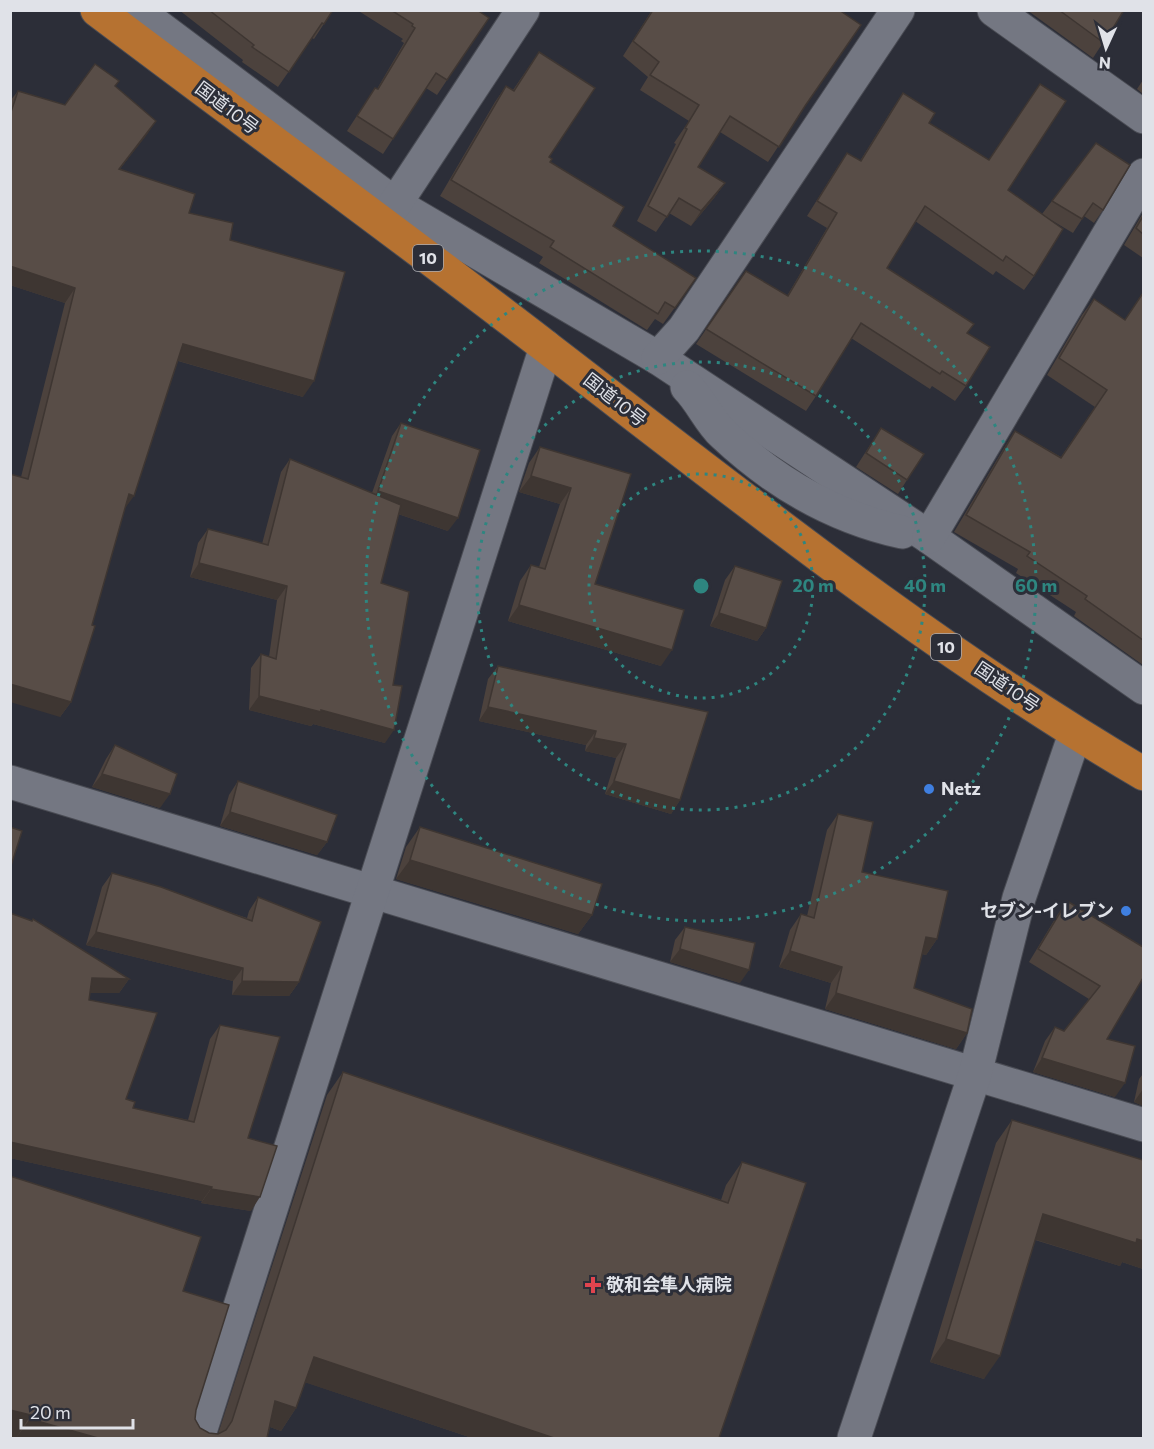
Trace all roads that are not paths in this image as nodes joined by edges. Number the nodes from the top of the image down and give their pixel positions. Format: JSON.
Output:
{"nodes":[{"id":1,"x":97,"y":10,"type":"edge"},
{"id":2,"x":136,"y":10,"type":"edge"},
{"id":3,"x":523,"y":10,"type":"edge"},
{"id":4,"x":898,"y":10,"type":"edge"},
{"id":5,"x":994,"y":10,"type":"edge"},
{"id":6,"x":171,"y":21,"type":"edge"},
{"id":7,"x":1143,"y":117,"type":"edge"},
{"id":8,"x":1143,"y":175,"type":"edge"},
{"id":9,"x":395,"y":204,"type":"junction"},
{"id":10,"x":546,"y":347,"type":"junction"},
{"id":11,"x":658,"y":358,"type":"junction"},
{"id":12,"x":781,"y":482,"type":"junction"},
{"id":13,"x":757,"y":508,"type":"junction"},
{"id":14,"x":929,"y":537,"type":"junction"},
{"id":15,"x":1143,"y":688,"type":"edge"},
{"id":16,"x":1075,"y":734,"type":"junction"},
{"id":17,"x":1143,"y":774,"type":"edge"},
{"id":18,"x":10,"y":782,"type":"edge"},
{"id":19,"x":371,"y":892,"type":"junction"},
{"id":20,"x":975,"y":1074,"type":"junction"},
{"id":21,"x":1143,"y":1125,"type":"edge"},
{"id":22,"x":198,"y":1438,"type":"edge"},
{"id":23,"x":854,"y":1438,"type":"edge"}],
"edges":[{"from":1,"to":10,"type":"highway","name":"国道10号","number":"10"},
{"from":2,"to":6,"type":"street"},
{"from":3,"to":9,"type":"street"},
{"from":4,"to":11,"type":"street"},
{"from":5,"to":7,"type":"street"},
{"from":6,"to":9,"type":"street"},
{"from":8,"to":14,"type":"street"},
{"from":9,"to":11,"type":"street"},
{"from":10,"to":13,"type":"highway","name":"国道10号","number":"10"},
{"from":10,"to":19,"type":"street"},
{"from":11,"to":12,"type":"street"},
{"from":11,"to":14,"type":"street"},
{"from":12,"to":13,"type":"street"},
{"from":12,"to":14,"type":"street"},
{"from":13,"to":16,"type":"highway","name":"国道10号","number":"10"},
{"from":14,"to":15,"type":"street"},
{"from":16,"to":17,"type":"highway","name":"国道10号","number":"10"},
{"from":16,"to":20,"type":"street"},
{"from":18,"to":19,"type":"street"},
{"from":19,"to":20,"type":"street"},
{"from":19,"to":22,"type":"street"},
{"from":20,"to":21,"type":"street"},
{"from":20,"to":23,"type":"street"}]}
